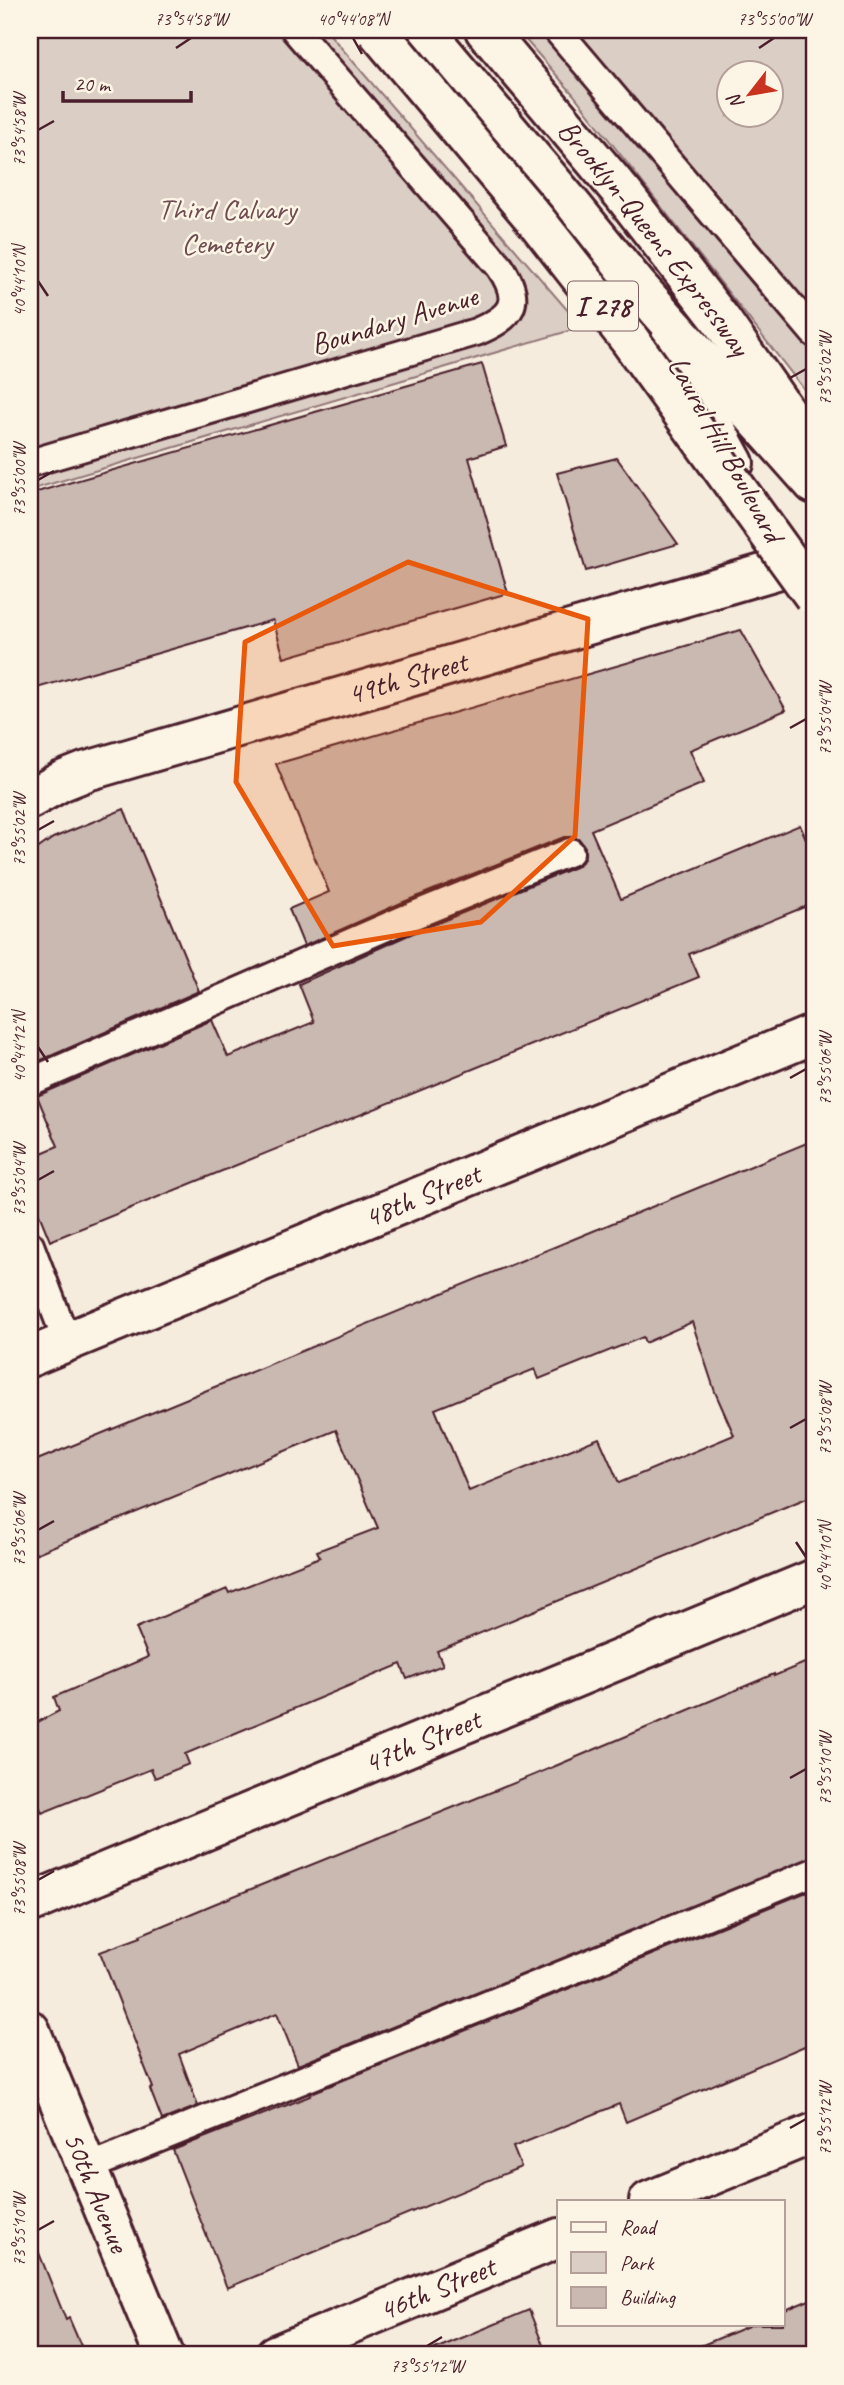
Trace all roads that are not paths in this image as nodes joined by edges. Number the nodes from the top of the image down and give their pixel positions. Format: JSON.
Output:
{"nodes":[{"id":1,"x":295,"y":30,"type":"edge"},
{"id":2,"x":376,"y":30,"type":"edge"},
{"id":3,"x":424,"y":30,"type":"edge"},
{"id":4,"x":485,"y":30,"type":"edge"},
{"id":5,"x":557,"y":30,"type":"edge"},
{"id":6,"x":638,"y":287,"type":"junction"},
{"id":7,"x":814,"y":333,"type":"edge"},
{"id":8,"x":814,"y":453,"type":"edge"},
{"id":9,"x":30,"y":463,"type":"edge"},
{"id":10,"x":814,"y":484,"type":"edge"},
{"id":11,"x":790,"y":566,"type":"junction"},
{"id":12,"x":814,"y":596,"type":"edge"},
{"id":13,"x":814,"y":611,"type":"edge"},
{"id":14,"x":30,"y":799,"type":"edge"},
{"id":15,"x":570,"y":852,"type":"dead end"},
{"id":16,"x":814,"y":1034,"type":"edge"},
{"id":17,"x":30,"y":1082,"type":"edge"},
{"id":18,"x":30,"y":1245,"type":"edge"},
{"id":19,"x":67,"y":1342,"type":"junction"},
{"id":20,"x":30,"y":1357,"type":"edge"},
{"id":21,"x":814,"y":1579,"type":"edge"},
{"id":22,"x":814,"y":1872,"type":"edge"},
{"id":23,"x":30,"y":1903,"type":"edge"},
{"id":24,"x":30,"y":2030,"type":"edge"},
{"id":25,"x":814,"y":2133,"type":"edge"},
{"id":26,"x":86,"y":2168,"type":"junction"},
{"id":27,"x":651,"y":2200,"type":"edge"},
{"id":28,"x":557,"y":2239,"type":"edge"},
{"id":29,"x":163,"y":2355,"type":"edge"},
{"id":30,"x":275,"y":2355,"type":"edge"}],
"edges":[{"from":1,"to":9,"type":"lane","name":"Boundary Avenue"},
{"from":2,"to":12,"type":"main road","number":"I 278","bridge":true},
{"from":3,"to":6,"type":"main road","name":"Laurel Hill Boulevard"},
{"from":4,"to":8,"type":"main road","name":"Brooklyn-Queens Expressway","number":"I 278"},
{"from":5,"to":7,"type":"lane"},
{"from":6,"to":10,"type":"main road","name":"Laurel Hill Boulevard"},
{"from":6,"to":11,"type":"main road","name":"Laurel Hill Boulevard"},
{"from":11,"to":13,"type":"main road","name":"Laurel Hill Boulevard"},
{"from":11,"to":14,"type":"main road","name":"49th Street"},
{"from":15,"to":17,"type":"lane"},
{"from":16,"to":19,"type":"main road","name":"48th Street"},
{"from":18,"to":19,"type":"lane"},
{"from":19,"to":20,"type":"main road","name":"48th Street"},
{"from":21,"to":23,"type":"main road","name":"47th Street"},
{"from":22,"to":26,"type":"lane"},
{"from":24,"to":26,"type":"main road","name":"50th Avenue"},
{"from":25,"to":27,"type":"main road"},
{"from":26,"to":29,"type":"main road","name":"50th Avenue"},
{"from":28,"to":30,"type":"main road","name":"46th Street"}]}
